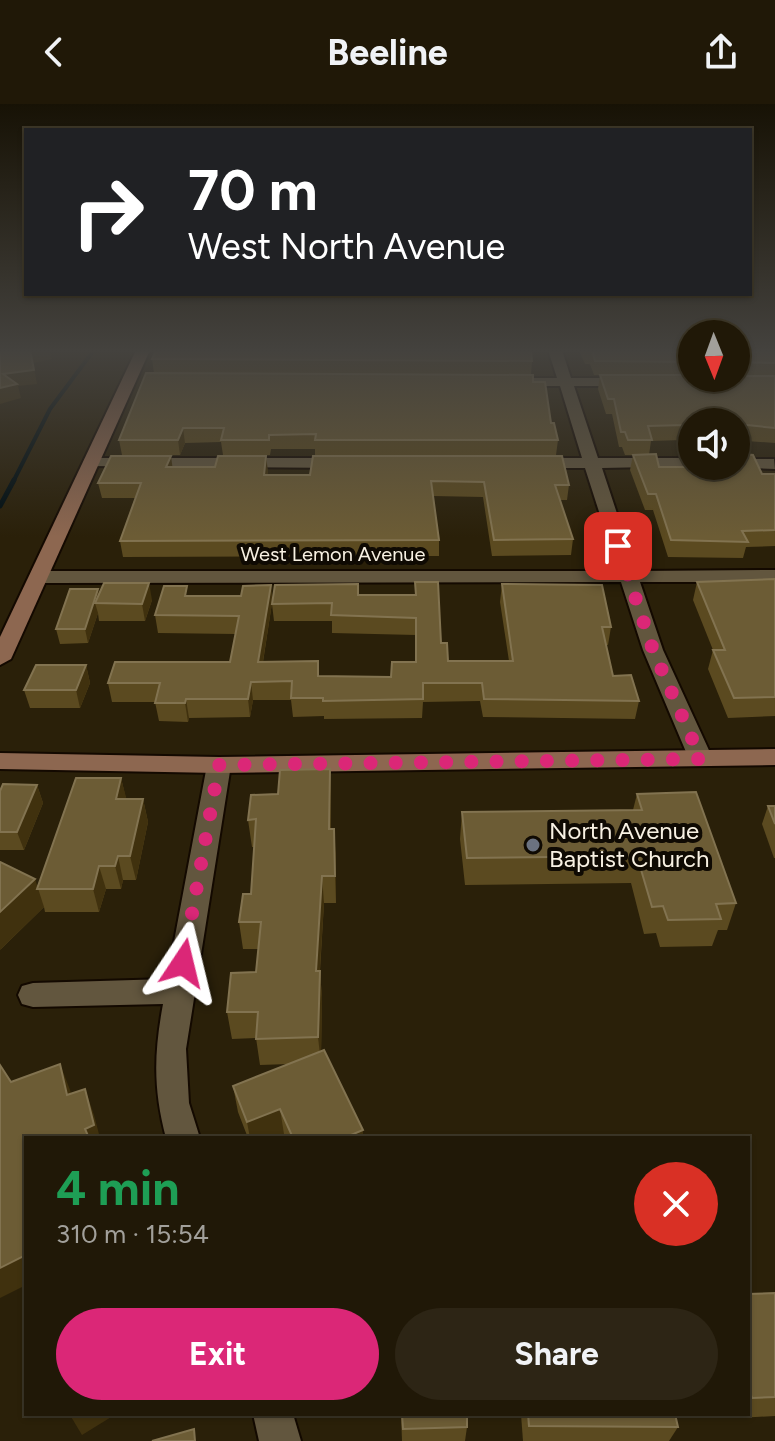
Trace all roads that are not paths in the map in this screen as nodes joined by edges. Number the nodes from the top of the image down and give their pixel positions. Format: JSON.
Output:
{"nodes":[{"id":1,"x":118,"y":412,"type":"edge"},
{"id":2,"x":575,"y":412,"type":"edge"},
{"id":3,"x":91,"y":463,"type":"junction"},
{"id":4,"x":356,"y":463,"type":"edge"},
{"id":5,"x":512,"y":463,"type":"edge"},
{"id":6,"x":590,"y":463,"type":"junction"},
{"id":7,"x":678,"y":463,"type":"edge"},
{"id":8,"x":750,"y":464,"type":"edge"},
{"id":9,"x":774,"y":464,"type":"edge"},
{"id":10,"x":628,"y":576,"type":"junction"},
{"id":11,"x":775,"y":576,"type":"edge"},
{"id":12,"x":38,"y":577,"type":"junction"},
{"id":13,"x":0,"y":659,"type":"edge"},
{"id":14,"x":775,"y":757,"type":"edge"},
{"id":15,"x":701,"y":759,"type":"junction"},
{"id":16,"x":0,"y":761,"type":"edge"},
{"id":17,"x":219,"y":765,"type":"junction"},
{"id":18,"x":178,"y":991,"type":"junction"},
{"id":19,"x":33,"y":995,"type":"dead end"},
{"id":20,"x":182,"y":1136,"type":"edge"},
{"id":21,"x":274,"y":1416,"type":"edge"},
{"id":22,"x":280,"y":1441,"type":"edge"}],
"edges":[{"from":1,"to":3,"type":"street"},
{"from":2,"to":6,"type":"street"},
{"from":3,"to":4,"type":"street"},
{"from":3,"to":12,"type":"street"},
{"from":5,"to":6,"type":"street"},
{"from":6,"to":7,"type":"street"},
{"from":6,"to":10,"type":"street"},
{"from":8,"to":9,"type":"street"},
{"from":10,"to":11,"type":"street","name":"West Lemon Avenue"},
{"from":10,"to":12,"type":"street","name":"West Lemon Avenue"},
{"from":10,"to":15,"type":"street"},
{"from":12,"to":13,"type":"street"},
{"from":14,"to":15,"type":"street"},
{"from":15,"to":17,"type":"street"},
{"from":16,"to":17,"type":"street"},
{"from":17,"to":18,"type":"street"},
{"from":18,"to":19,"type":"street"},
{"from":18,"to":20,"type":"street"},
{"from":21,"to":22,"type":"street"}]}
